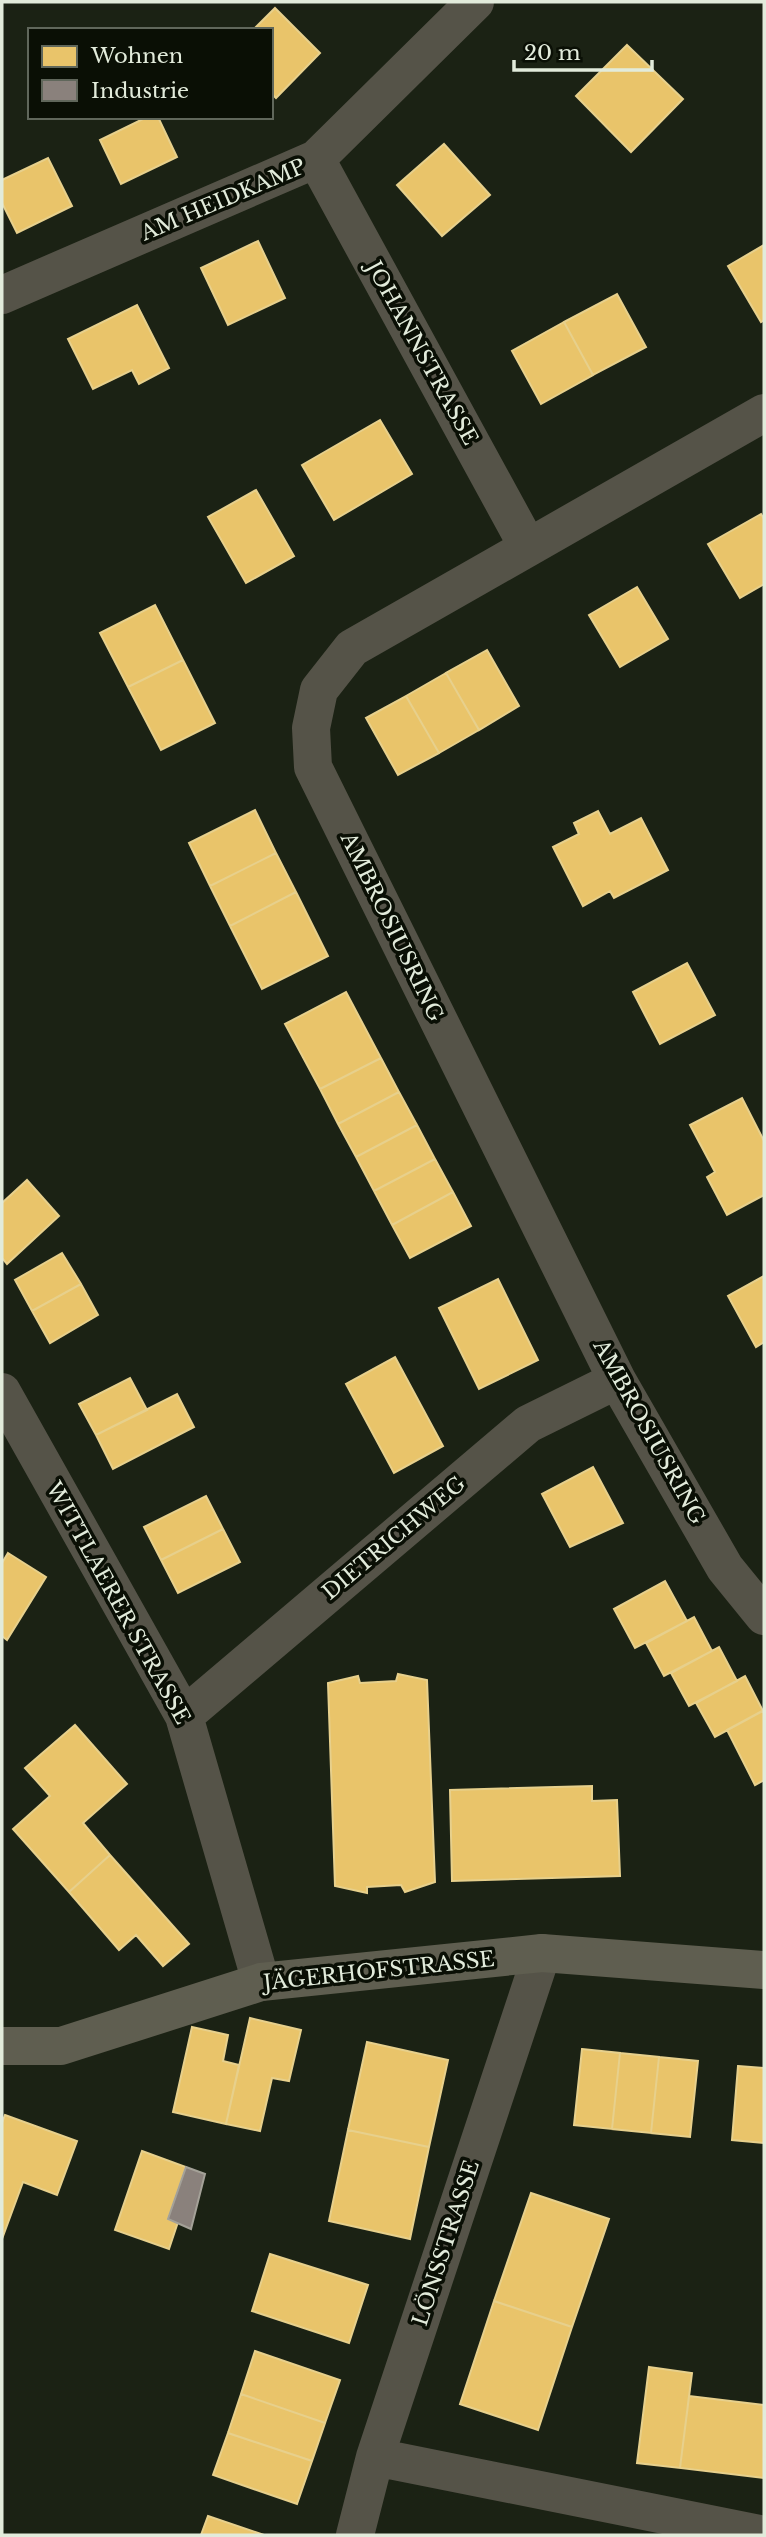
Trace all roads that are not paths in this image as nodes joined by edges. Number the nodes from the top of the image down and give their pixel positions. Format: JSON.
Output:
{"nodes":[{"id":1,"x":475,"y":2,"type":"edge"},
{"id":2,"x":316,"y":159,"type":"junction"},
{"id":3,"x":2,"y":295,"type":"edge"},
{"id":4,"x":764,"y":413,"type":"edge"},
{"id":5,"x":528,"y":547,"type":"junction"},
{"id":6,"x":617,"y":1380,"type":"junction"},
{"id":7,"x":2,"y":1392,"type":"edge"},
{"id":8,"x":764,"y":1616,"type":"edge"},
{"id":9,"x":184,"y":1716,"type":"junction"},
{"id":10,"x":542,"y":1953,"type":"junction"},
{"id":11,"x":764,"y":1970,"type":"edge"},
{"id":12,"x":261,"y":1982,"type":"junction"},
{"id":13,"x":2,"y":2046,"type":"edge"},
{"id":14,"x":375,"y":2457,"type":"junction"},
{"id":15,"x":355,"y":2535,"type":"edge"},
{"id":16,"x":764,"y":2535,"type":"edge"}],
"edges":[{"from":1,"to":2,"type":"street","name":"AM HEIDKAMP"},
{"from":2,"to":3,"type":"street","name":"AM HEIDKAMP"},
{"from":2,"to":5,"type":"street","name":"JOHANNSTRASSE"},
{"from":4,"to":5,"type":"street","name":"AMBROSIUSRING"},
{"from":5,"to":6,"type":"street","name":"AMBROSIUSRING"},
{"from":6,"to":8,"type":"street","name":"AMBROSIUSRING"},
{"from":6,"to":9,"type":"street","name":"DIETRICHWEG"},
{"from":7,"to":9,"type":"street","name":"WITTLAERER STRASSE"},
{"from":9,"to":12,"type":"street","name":"WITTLAERER STRASSE"},
{"from":10,"to":11,"type":"street","name":"JÄGERHOFSTRASSE"},
{"from":10,"to":12,"type":"street","name":"JÄGERHOFSTRASSE"},
{"from":10,"to":14,"type":"street","name":"LÖNSSTRASSE"},
{"from":12,"to":13,"type":"street","name":"JÄGERHOFSTRASSE"},
{"from":14,"to":15,"type":"street","name":"LÖNSSTRASSE"},
{"from":14,"to":16,"type":"street"}]}
